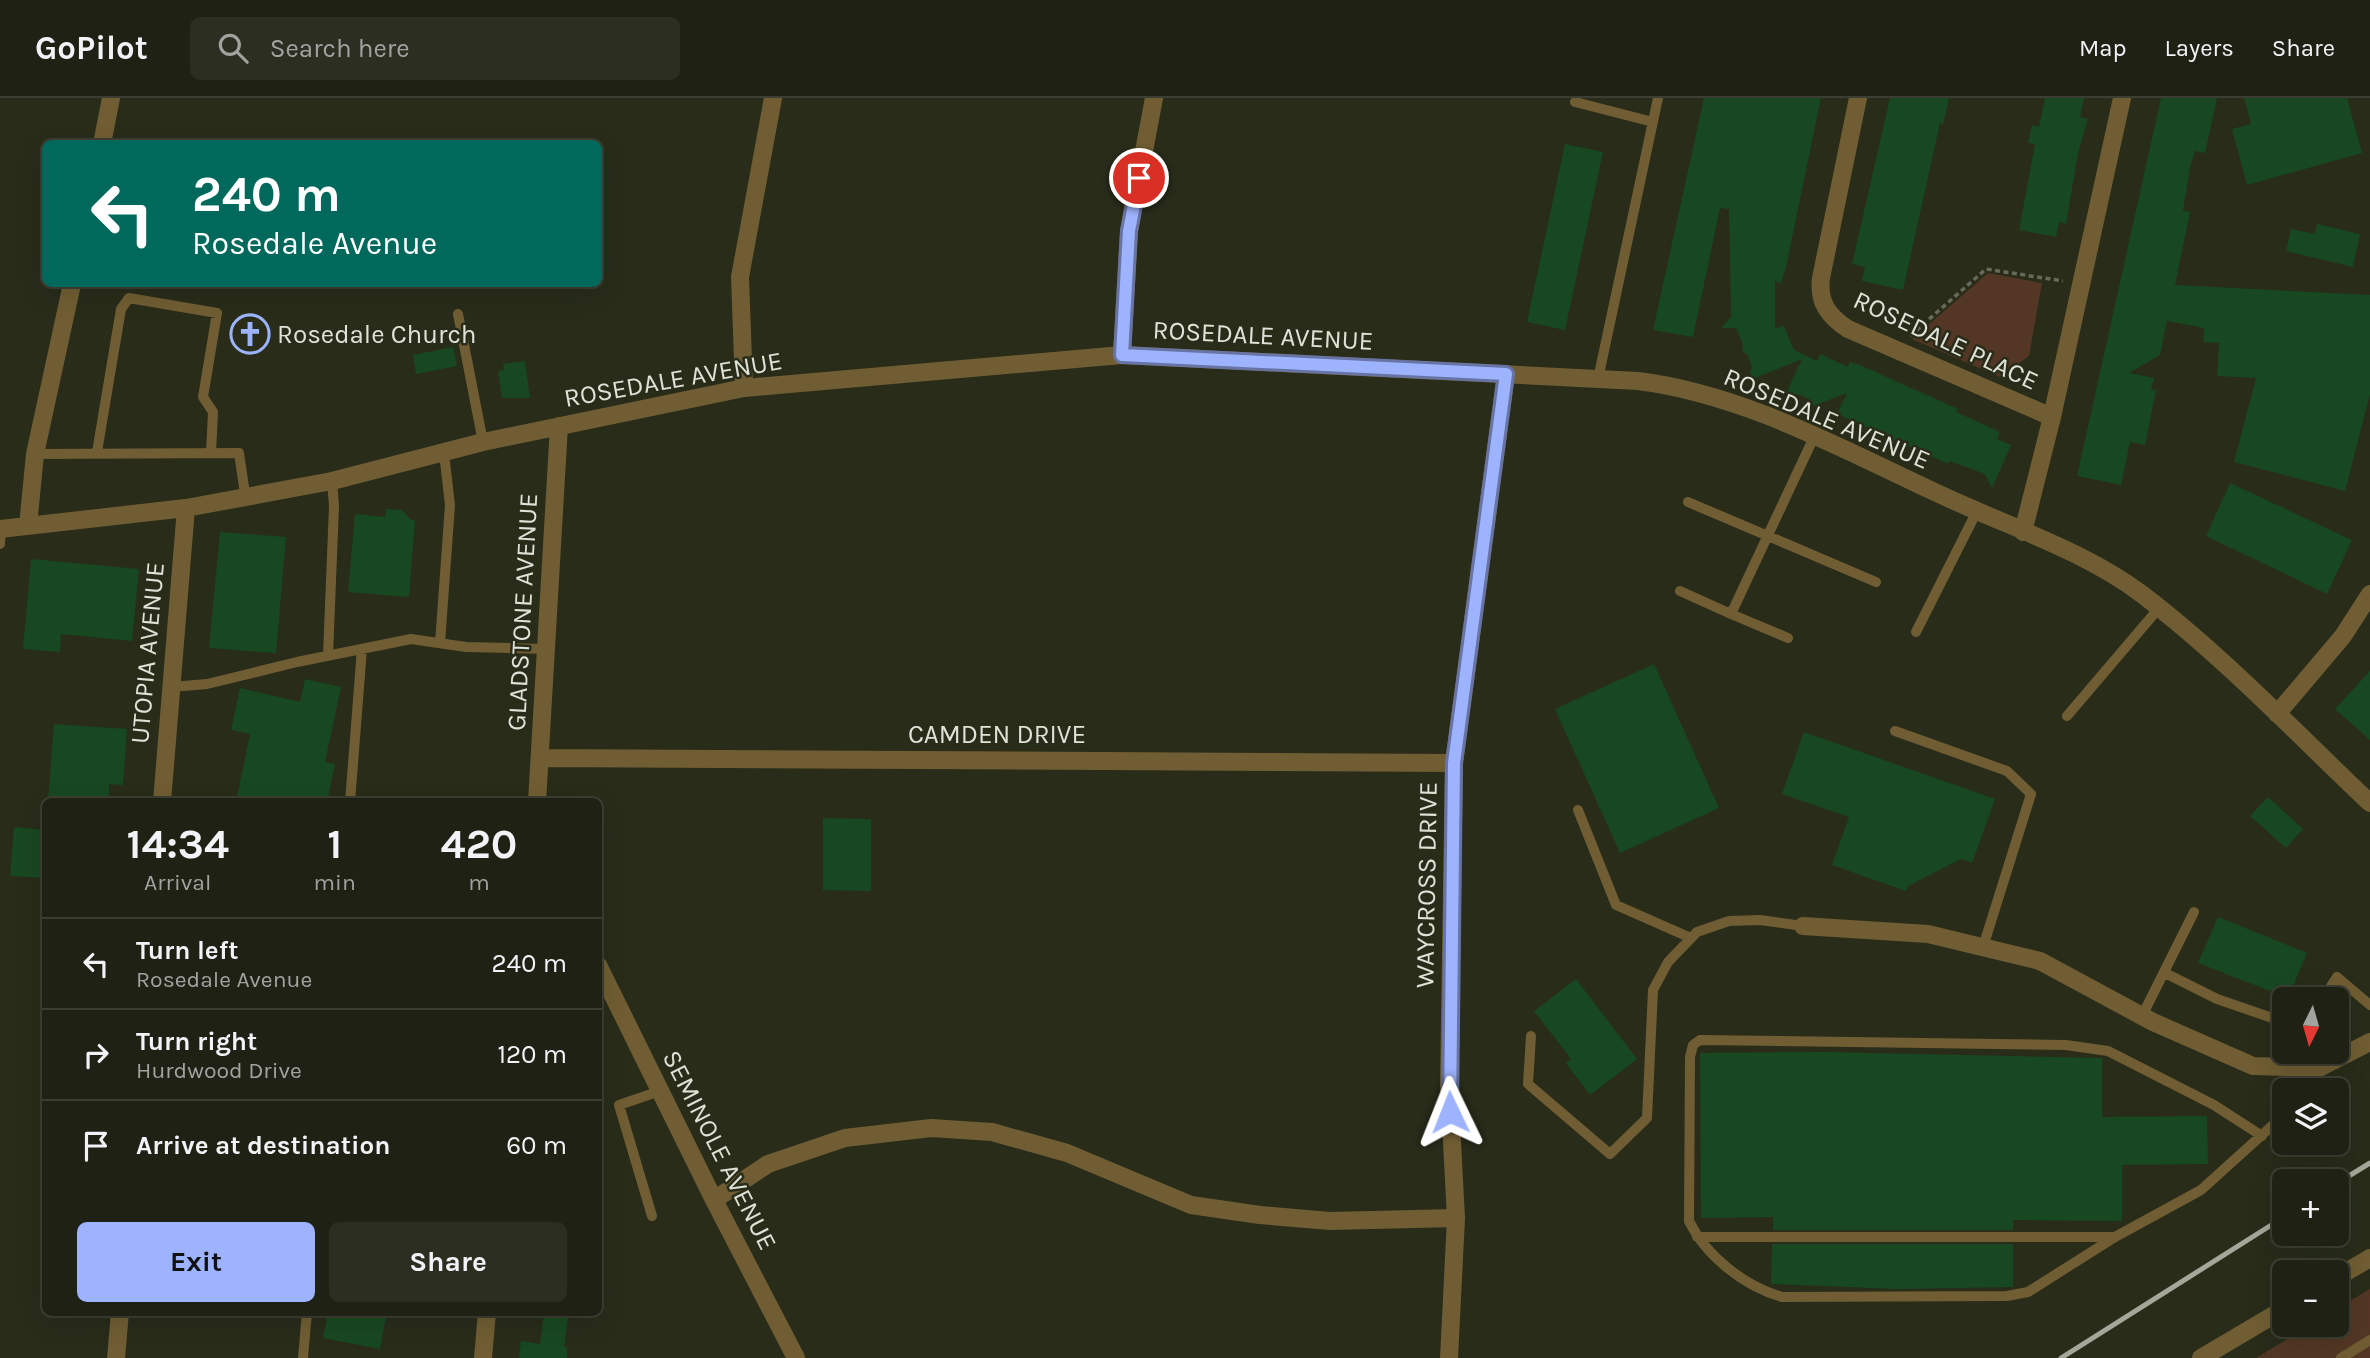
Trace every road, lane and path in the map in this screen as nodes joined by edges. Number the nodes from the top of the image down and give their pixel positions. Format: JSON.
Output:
{"nodes":[{"id":1,"x":111,"y":98,"type":"edge"},
{"id":2,"x":773,"y":98,"type":"edge"},
{"id":3,"x":1154,"y":98,"type":"edge"},
{"id":4,"x":1658,"y":98,"type":"edge"},
{"id":5,"x":1858,"y":98,"type":"edge"},
{"id":6,"x":2122,"y":98,"type":"edge"},
{"id":7,"x":1575,"y":102,"type":"dead end"},
{"id":8,"x":1653,"y":122,"type":"junction"},
{"id":9,"x":103,"y":140,"type":"edge"},
{"id":10,"x":2080,"y":284,"type":"junction"},
{"id":11,"x":71,"y":287,"type":"edge"},
{"id":12,"x":458,"y":314,"type":"dead end"},
{"id":13,"x":1895,"y":350,"type":"junction"},
{"id":14,"x":1122,"y":355,"type":"junction"},
{"id":15,"x":1506,"y":374,"type":"junction"},
{"id":16,"x":1598,"y":379,"type":"junction"},
{"id":17,"x":744,"y":388,"type":"junction"},
{"id":18,"x":2052,"y":417,"type":"junction"},
{"id":19,"x":559,"y":426,"type":"junction"},
{"id":20,"x":1814,"y":437,"type":"junction"},
{"id":21,"x":483,"y":442,"type":"junction"},
{"id":22,"x":97,"y":452,"type":"junction"},
{"id":23,"x":211,"y":453,"type":"junction"},
{"id":24,"x":444,"y":453,"type":"junction"},
{"id":25,"x":35,"y":454,"type":"junction"},
{"id":26,"x":332,"y":481,"type":"junction"},
{"id":27,"x":245,"y":494,"type":"junction"},
{"id":28,"x":1688,"y":502,"type":"dead end"},
{"id":29,"x":186,"y":508,"type":"junction"},
{"id":30,"x":1977,"y":511,"type":"junction"},
{"id":31,"x":28,"y":526,"type":"junction"},
{"id":32,"x":2024,"y":532,"type":"junction"},
{"id":33,"x":0,"y":534,"type":"edge"},
{"id":34,"x":1768,"y":536,"type":"junction"},
{"id":35,"x":1876,"y":582,"type":"dead end"},
{"id":36,"x":1680,"y":591,"type":"dead end"},
{"id":37,"x":2370,"y":594,"type":"edge"},
{"id":38,"x":2159,"y":608,"type":"junction"},
{"id":39,"x":1731,"y":614,"type":"junction"},
{"id":40,"x":1916,"y":632,"type":"dead end"},
{"id":41,"x":1788,"y":638,"type":"dead end"},
{"id":42,"x":440,"y":643,"type":"junction"},
{"id":43,"x":362,"y":649,"type":"junction"},
{"id":44,"x":546,"y":649,"type":"junction"},
{"id":45,"x":328,"y":656,"type":"junction"},
{"id":46,"x":171,"y":687,"type":"junction"},
{"id":47,"x":2277,"y":714,"type":"junction"},
{"id":48,"x":2067,"y":716,"type":"dead end"},
{"id":49,"x":1895,"y":731,"type":"dead end"},
{"id":50,"x":540,"y":758,"type":"junction"},
{"id":51,"x":1454,"y":763,"type":"junction"},
{"id":52,"x":162,"y":798,"type":"edge"},
{"id":53,"x":350,"y":798,"type":"edge"},
{"id":54,"x":537,"y":798,"type":"edge"},
{"id":55,"x":2370,"y":803,"type":"edge"},
{"id":56,"x":1578,"y":810,"type":"dead end"},
{"id":57,"x":2194,"y":912,"type":"dead end"},
{"id":58,"x":1803,"y":926,"type":"joint"},
{"id":59,"x":1691,"y":939,"type":"junction"},
{"id":60,"x":1983,"y":947,"type":"junction"},
{"id":61,"x":602,"y":973,"type":"edge"},
{"id":62,"x":2165,"y":973,"type":"junction"},
{"id":63,"x":2331,"y":987,"type":"edge"},
{"id":64,"x":2349,"y":987,"type":"edge"},
{"id":65,"x":2349,"y":987,"type":"edge"},
{"id":66,"x":2370,"y":1005,"type":"edge"},
{"id":67,"x":2142,"y":1016,"type":"junction"},
{"id":68,"x":2272,"y":1018,"type":"edge"},
{"id":69,"x":1531,"y":1036,"type":"dead end"},
{"id":70,"x":2370,"y":1042,"type":"edge"},
{"id":71,"x":2319,"y":1068,"type":"junction"},
{"id":72,"x":2311,"y":1078,"type":"edge"},
{"id":73,"x":660,"y":1091,"type":"junction"},
{"id":74,"x":2272,"y":1126,"type":"edge"},
{"id":75,"x":2262,"y":1136,"type":"junction"},
{"id":76,"x":714,"y":1200,"type":"junction"},
{"id":77,"x":652,"y":1216,"type":"dead end"},
{"id":78,"x":1456,"y":1218,"type":"junction"},
{"id":79,"x":1697,"y":1237,"type":"junction"},
{"id":80,"x":2115,"y":1237,"type":"junction"},
{"id":81,"x":2370,"y":1258,"type":"edge"},
{"id":82,"x":2349,"y":1270,"type":"edge"},
{"id":83,"x":120,"y":1316,"type":"edge"},
{"id":84,"x":307,"y":1316,"type":"edge"},
{"id":85,"x":486,"y":1316,"type":"edge"},
{"id":86,"x":2272,"y":1316,"type":"edge"},
{"id":87,"x":2370,"y":1340,"type":"edge"},
{"id":88,"x":116,"y":1358,"type":"edge"},
{"id":89,"x":303,"y":1358,"type":"edge"},
{"id":90,"x":483,"y":1358,"type":"edge"},
{"id":91,"x":796,"y":1358,"type":"edge"},
{"id":92,"x":1449,"y":1358,"type":"edge"},
{"id":93,"x":2201,"y":1358,"type":"edge"},
{"id":94,"x":2341,"y":1358,"type":"edge"}],
"edges":[{"from":1,"to":9,"type":"street"},
{"from":2,"to":17,"type":"street"},
{"from":3,"to":14,"type":"street"},
{"from":4,"to":8,"type":"lane"},
{"from":5,"to":13,"type":"street","name":"ROSEDALE PLACE"},
{"from":6,"to":10,"type":"street","name":"ROSEDALE PLACE"},
{"from":7,"to":8,"type":"lane"},
{"from":8,"to":16,"type":"lane"},
{"from":10,"to":13,"type":"path"},
{"from":10,"to":18,"type":"street","name":"ROSEDALE PLACE"},
{"from":11,"to":25,"type":"street"},
{"from":12,"to":21,"type":"lane"},
{"from":13,"to":18,"type":"street","name":"ROSEDALE PLACE"},
{"from":14,"to":15,"type":"street","name":"ROSEDALE AVENUE"},
{"from":14,"to":17,"type":"street","name":"ROSEDALE AVENUE"},
{"from":15,"to":16,"type":"street","name":"ROSEDALE AVENUE"},
{"from":15,"to":51,"type":"street","name":"WAYCROSS DRIVE"},
{"from":16,"to":20,"type":"street","name":"ROSEDALE AVENUE"},
{"from":17,"to":19,"type":"street","name":"ROSEDALE AVENUE"},
{"from":18,"to":32,"type":"street","name":"ROSEDALE PLACE"},
{"from":19,"to":21,"type":"street","name":"ROSEDALE AVENUE"},
{"from":19,"to":44,"type":"street","name":"GLADSTONE AVENUE"},
{"from":20,"to":30,"type":"street","name":"ROSEDALE AVENUE"},
{"from":20,"to":34,"type":"lane"},
{"from":21,"to":24,"type":"street","name":"ROSEDALE AVENUE"},
{"from":22,"to":23,"type":"lane"},
{"from":22,"to":23,"type":"lane"},
{"from":22,"to":25,"type":"lane"},
{"from":23,"to":27,"type":"lane"},
{"from":24,"to":26,"type":"street","name":"ROSEDALE AVENUE"},
{"from":24,"to":42,"type":"lane"},
{"from":25,"to":31,"type":"street"},
{"from":26,"to":27,"type":"street","name":"ROSEDALE AVENUE"},
{"from":26,"to":45,"type":"lane"},
{"from":27,"to":29,"type":"street","name":"ROSEDALE AVENUE"},
{"from":28,"to":34,"type":"lane"},
{"from":29,"to":31,"type":"street","name":"ROSEDALE AVENUE"},
{"from":29,"to":46,"type":"street","name":"UTOPIA AVENUE"},
{"from":30,"to":32,"type":"street","name":"ROSEDALE AVENUE"},
{"from":30,"to":40,"type":"lane"},
{"from":31,"to":33,"type":"street","name":"ROSEDALE AVENUE"},
{"from":32,"to":38,"type":"street","name":"ROSEDALE AVENUE"},
{"from":34,"to":35,"type":"lane"},
{"from":34,"to":39,"type":"lane"},
{"from":36,"to":39,"type":"lane"},
{"from":37,"to":47,"type":"street"},
{"from":38,"to":47,"type":"street","name":"ROSEDALE AVENUE"},
{"from":38,"to":48,"type":"lane"},
{"from":39,"to":41,"type":"lane"},
{"from":42,"to":43,"type":"lane"},
{"from":42,"to":44,"type":"lane"},
{"from":43,"to":45,"type":"lane"},
{"from":43,"to":53,"type":"lane"},
{"from":44,"to":50,"type":"street","name":"GLADSTONE AVENUE"},
{"from":45,"to":46,"type":"lane"},
{"from":46,"to":52,"type":"street","name":"UTOPIA AVENUE"},
{"from":47,"to":55,"type":"street","name":"ROSEDALE AVENUE"},
{"from":49,"to":60,"type":"lane"},
{"from":50,"to":51,"type":"street","name":"CAMDEN DRIVE"},
{"from":50,"to":54,"type":"street","name":"GLADSTONE AVENUE"},
{"from":51,"to":78,"type":"street","name":"WAYCROSS DRIVE"},
{"from":56,"to":59,"type":"lane"},
{"from":57,"to":62,"type":"lane"},
{"from":58,"to":59,"type":"lane"},
{"from":58,"to":60,"type":"street"},
{"from":59,"to":69,"type":"lane"},
{"from":60,"to":67,"type":"street"},
{"from":61,"to":73,"type":"street","name":"SEMINOLE AVENUE"},
{"from":62,"to":67,"type":"lane"},
{"from":62,"to":68,"type":"lane"},
{"from":63,"to":65,"type":"lane"},
{"from":64,"to":66,"type":"lane"},
{"from":67,"to":71,"type":"street"},
{"from":70,"to":71,"type":"street"},
{"from":71,"to":72,"type":"lane"},
{"from":73,"to":76,"type":"street","name":"SEMINOLE AVENUE"},
{"from":73,"to":77,"type":"lane"},
{"from":74,"to":75,"type":"lane"},
{"from":75,"to":79,"type":"lane"},
{"from":75,"to":80,"type":"lane"},
{"from":76,"to":78,"type":"street"},
{"from":76,"to":91,"type":"street","name":"SEMINOLE AVENUE"},
{"from":78,"to":92,"type":"street","name":"WAYCROSS DRIVE"},
{"from":79,"to":80,"type":"lane"},
{"from":79,"to":80,"type":"lane"},
{"from":81,"to":82,"type":"street"},
{"from":83,"to":88,"type":"street"},
{"from":84,"to":89,"type":"lane"},
{"from":85,"to":90,"type":"street"},
{"from":86,"to":93,"type":"street"},
{"from":87,"to":94,"type":"lane"}]}
